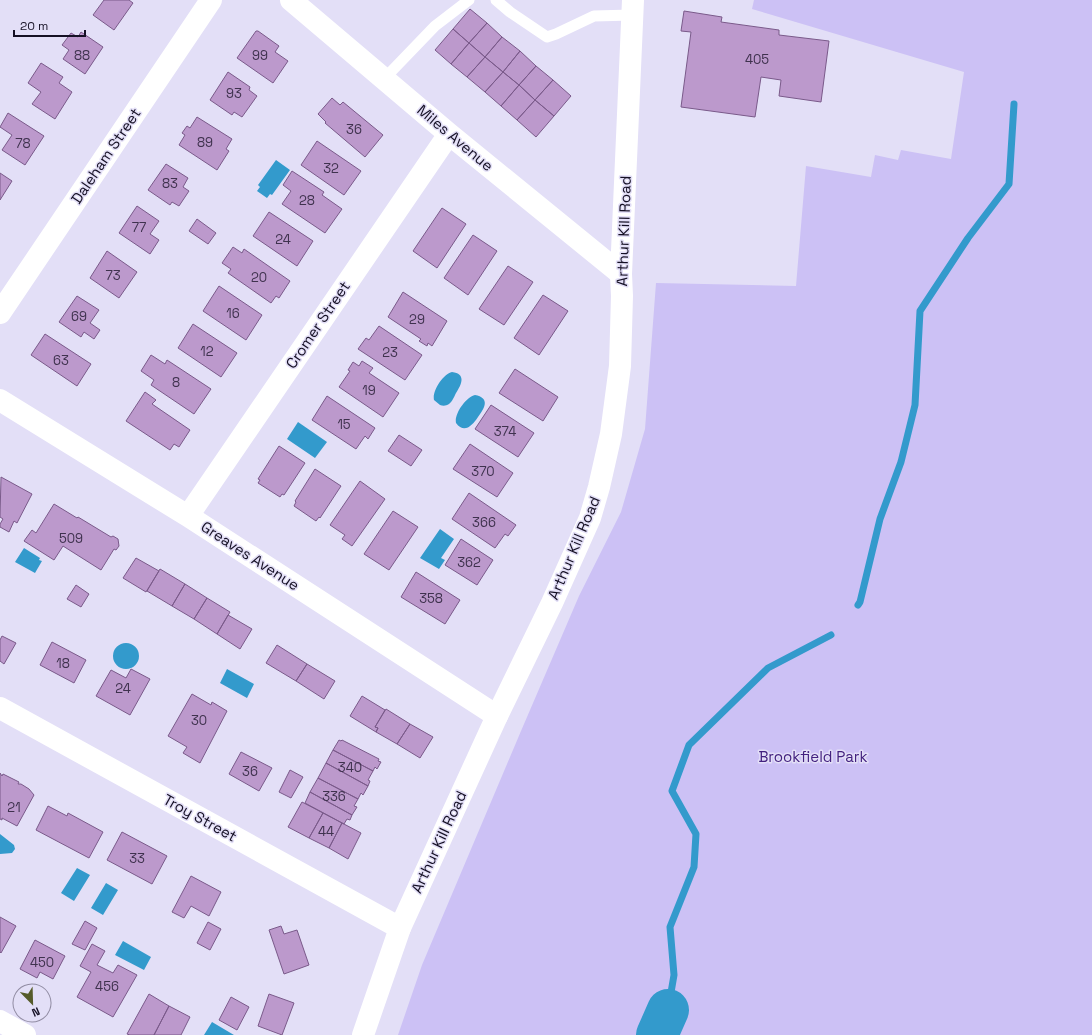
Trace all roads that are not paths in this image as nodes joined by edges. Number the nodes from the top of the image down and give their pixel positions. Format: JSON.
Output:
{"nodes":[{"id":1,"x":211,"y":0,"type":"edge"},
{"id":2,"x":291,"y":0,"type":"edge"},
{"id":3,"x":469,"y":0,"type":"edge"},
{"id":4,"x":496,"y":0,"type":"edge"},
{"id":5,"x":633,"y":8,"type":"edge"},
{"id":6,"x":384,"y":79,"type":"junction"},
{"id":7,"x":449,"y":134,"type":"junction"},
{"id":8,"x":621,"y":274,"type":"junction"},
{"id":9,"x":0,"y":313,"type":"edge"},
{"id":10,"x":0,"y":400,"type":"edge"},
{"id":11,"x":188,"y":516,"type":"junction"},
{"id":12,"x":0,"y":708,"type":"edge"},
{"id":13,"x":497,"y":716,"type":"junction"},
{"id":14,"x":400,"y":928,"type":"junction"},
{"id":15,"x":0,"y":1021,"type":"edge"},
{"id":16,"x":25,"y":1035,"type":"edge"},
{"id":17,"x":362,"y":1035,"type":"edge"}],
"edges":[{"from":1,"to":9,"type":"street","name":"Daleham Street"},
{"from":2,"to":6,"type":"street","name":"Miles Avenue"},
{"from":3,"to":6,"type":"lane"},
{"from":4,"to":5,"type":"lane"},
{"from":5,"to":8,"type":"street","name":"Arthur Kill Road"},
{"from":6,"to":7,"type":"street","name":"Miles Avenue"},
{"from":7,"to":8,"type":"street","name":"Miles Avenue"},
{"from":7,"to":11,"type":"street","name":"Cromer Street"},
{"from":8,"to":13,"type":"street","name":"Arthur Kill Road"},
{"from":10,"to":11,"type":"street","name":"Greaves Avenue"},
{"from":11,"to":13,"type":"street","name":"Greaves Avenue"},
{"from":12,"to":14,"type":"street","name":"Troy Street"},
{"from":13,"to":14,"type":"street","name":"Arthur Kill Road"},
{"from":14,"to":17,"type":"street","name":"Arthur Kill Road"},
{"from":15,"to":16,"type":"street"}]}
